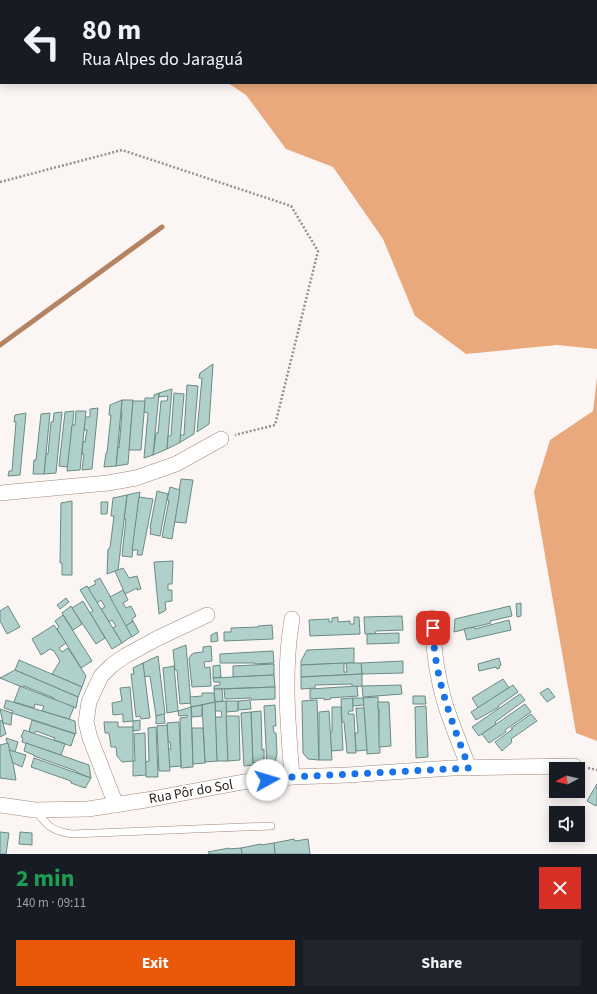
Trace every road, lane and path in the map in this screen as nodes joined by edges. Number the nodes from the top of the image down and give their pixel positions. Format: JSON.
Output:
{"nodes":[{"id":1,"x":0,"y":182,"type":"edge"},
{"id":2,"x":221,"y":439,"type":"joint"},
{"id":3,"x":0,"y":493,"type":"edge"},
{"id":4,"x":207,"y":615,"type":"dead end"},
{"id":5,"x":432,"y":618,"type":"dead end"},
{"id":6,"x":292,"y":619,"type":"dead end"},
{"id":7,"x":549,"y":766,"type":"edge"},
{"id":8,"x":469,"y":768,"type":"junction"},
{"id":9,"x":292,"y":777,"type":"junction"},
{"id":10,"x":0,"y":805,"type":"edge"},
{"id":11,"x":116,"y":805,"type":"junction"},
{"id":12,"x":35,"y":810,"type":"junction"},
{"id":13,"x":271,"y":826,"type":"dead end"}],
"edges":[{"from":1,"to":2,"type":"path"},
{"from":2,"to":3,"type":"street"},
{"from":4,"to":11,"type":"street"},
{"from":5,"to":8,"type":"street"},
{"from":6,"to":9,"type":"street"},
{"from":7,"to":8,"type":"street","name":"Rua Pôr do Sol"},
{"from":8,"to":9,"type":"street","name":"Rua Pôr do Sol"},
{"from":9,"to":11,"type":"street","name":"Rua Pôr do Sol"},
{"from":10,"to":12,"type":"street","name":"Rua Pôr do Sol"},
{"from":11,"to":12,"type":"street","name":"Rua Pôr do Sol"},
{"from":12,"to":13,"type":"lane"}]}
